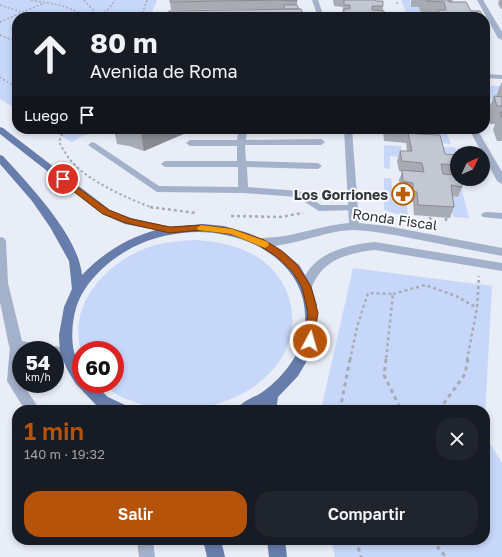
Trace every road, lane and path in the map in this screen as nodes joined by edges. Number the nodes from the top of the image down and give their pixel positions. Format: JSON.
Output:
{"nodes":[{"id":1,"x":31,"y":0,"type":"edge"},
{"id":2,"x":84,"y":0,"type":"edge"},
{"id":3,"x":115,"y":0,"type":"edge"},
{"id":4,"x":147,"y":0,"type":"edge"},
{"id":5,"x":315,"y":0,"type":"edge"},
{"id":6,"x":398,"y":0,"type":"edge"},
{"id":7,"x":480,"y":0,"type":"edge"},
{"id":8,"x":44,"y":2,"type":"junction"},
{"id":9,"x":397,"y":4,"type":"dead end"},
{"id":10,"x":0,"y":5,"type":"edge"},
{"id":11,"x":22,"y":12,"type":"joint"},
{"id":12,"x":78,"y":12,"type":"edge"},
{"id":13,"x":93,"y":12,"type":"edge"},
{"id":14,"x":106,"y":12,"type":"edge"},
{"id":15,"x":143,"y":12,"type":"edge"},
{"id":16,"x":319,"y":12,"type":"edge"},
{"id":17,"x":487,"y":12,"type":"edge"},
{"id":18,"x":12,"y":17,"type":"edge"},
{"id":19,"x":490,"y":17,"type":"edge"},
{"id":20,"x":0,"y":22,"type":"edge"},
{"id":21,"x":0,"y":35,"type":"edge"},
{"id":22,"x":502,"y":38,"type":"edge"},
{"id":23,"x":12,"y":40,"type":"edge"},
{"id":24,"x":490,"y":76,"type":"edge"},
{"id":25,"x":0,"y":77,"type":"edge"},
{"id":26,"x":502,"y":77,"type":"edge"},
{"id":27,"x":12,"y":85,"type":"edge"},
{"id":28,"x":0,"y":130,"type":"edge"},
{"id":29,"x":242,"y":134,"type":"edge"},
{"id":30,"x":348,"y":134,"type":"edge"},
{"id":31,"x":476,"y":134,"type":"edge"},
{"id":32,"x":321,"y":142,"type":"dead end"},
{"id":33,"x":190,"y":143,"type":"dead end"},
{"id":34,"x":241,"y":143,"type":"junction"},
{"id":35,"x":92,"y":145,"type":"dead end"},
{"id":36,"x":0,"y":158,"type":"edge"},
{"id":37,"x":165,"y":164,"type":"dead end"},
{"id":38,"x":242,"y":164,"type":"junction"},
{"id":39,"x":318,"y":166,"type":"dead end"},
{"id":40,"x":502,"y":181,"type":"edge"},
{"id":41,"x":243,"y":190,"type":"junction"},
{"id":42,"x":354,"y":208,"type":"junction"},
{"id":43,"x":486,"y":215,"type":"dead end"},
{"id":44,"x":502,"y":216,"type":"edge"},
{"id":45,"x":430,"y":217,"type":"dead end"},
{"id":46,"x":446,"y":218,"type":"dead end"},
{"id":47,"x":431,"y":222,"type":"dead end"},
{"id":48,"x":446,"y":222,"type":"dead end"},
{"id":49,"x":354,"y":226,"type":"junction"},
{"id":50,"x":170,"y":230,"type":"junction"},
{"id":51,"x":0,"y":241,"type":"edge"},
{"id":52,"x":260,"y":242,"type":"junction"},
{"id":53,"x":502,"y":252,"type":"edge"},
{"id":54,"x":479,"y":264,"type":"junction"},
{"id":55,"x":502,"y":267,"type":"edge"},
{"id":56,"x":306,"y":287,"type":"junction"},
{"id":57,"x":78,"y":288,"type":"junction"},
{"id":58,"x":393,"y":294,"type":"junction"},
{"id":59,"x":477,"y":308,"type":"junction"},
{"id":60,"x":15,"y":341,"type":"edge"},
{"id":61,"x":63,"y":341,"type":"edge"},
{"id":62,"x":64,"y":357,"type":"edge"},
{"id":63,"x":72,"y":368,"type":"edge"},
{"id":64,"x":22,"y":393,"type":"edge"},
{"id":65,"x":94,"y":393,"type":"edge"},
{"id":66,"x":272,"y":394,"type":"junction"},
{"id":67,"x":30,"y":405,"type":"edge"},
{"id":68,"x":109,"y":405,"type":"edge"},
{"id":69,"x":253,"y":405,"type":"edge"},
{"id":70,"x":271,"y":405,"type":"edge"},
{"id":71,"x":341,"y":405,"type":"edge"},
{"id":72,"x":399,"y":405,"type":"edge"},
{"id":73,"x":443,"y":405,"type":"edge"},
{"id":74,"x":146,"y":545,"type":"edge"},
{"id":75,"x":213,"y":545,"type":"edge"},
{"id":76,"x":277,"y":545,"type":"edge"},
{"id":77,"x":357,"y":545,"type":"edge"},
{"id":78,"x":436,"y":545,"type":"edge"},
{"id":79,"x":147,"y":557,"type":"edge"},
{"id":80,"x":216,"y":557,"type":"edge"},
{"id":81,"x":278,"y":557,"type":"edge"},
{"id":82,"x":361,"y":557,"type":"edge"},
{"id":83,"x":446,"y":557,"type":"edge"}],
"edges":[{"from":1,"to":8,"type":"path"},
{"from":2,"to":13,"type":"path"},
{"from":3,"to":14,"type":"path"},
{"from":4,"to":15,"type":"path"},
{"from":5,"to":16,"type":"street"},
{"from":6,"to":9,"type":"path"},
{"from":7,"to":17,"type":"street"},
{"from":8,"to":11,"type":"path"},
{"from":8,"to":12,"type":"path"},
{"from":10,"to":11,"type":"path"},
{"from":18,"to":20,"type":"path"},
{"from":19,"to":22,"type":"street"},
{"from":21,"to":23,"type":"path"},
{"from":24,"to":26,"type":"street"},
{"from":25,"to":27,"type":"path"},
{"from":28,"to":50,"type":"main road"},
{"from":29,"to":34,"type":"lane"},
{"from":30,"to":42,"type":"street"},
{"from":31,"to":40,"type":"street"},
{"from":32,"to":34,"type":"lane"},
{"from":33,"to":34,"type":"lane"},
{"from":34,"to":38,"type":"lane"},
{"from":35,"to":41,"type":"lane"},
{"from":36,"to":57,"type":"main road"},
{"from":37,"to":38,"type":"lane"},
{"from":38,"to":39,"type":"lane"},
{"from":38,"to":41,"type":"lane"},
{"from":41,"to":42,"type":"lane"},
{"from":42,"to":49,"type":"street"},
{"from":43,"to":44,"type":"lane"},
{"from":45,"to":47,"type":"path"},
{"from":46,"to":48,"type":"path"},
{"from":49,"to":52,"type":"street","name":"Ronda Fiscal"},
{"from":49,"to":53,"type":"street","name":"Ronda Fiscal"},
{"from":50,"to":52,"type":"main road"},
{"from":50,"to":57,"type":"main road"},
{"from":51,"to":60,"type":"street"},
{"from":52,"to":56,"type":"main road"},
{"from":54,"to":55,"type":"street"},
{"from":54,"to":56,"type":"street"},
{"from":54,"to":59,"type":"path"},
{"from":56,"to":66,"type":"main road"},
{"from":57,"to":61,"type":"main road"},
{"from":58,"to":59,"type":"path"},
{"from":58,"to":71,"type":"path"},
{"from":58,"to":72,"type":"path"},
{"from":59,"to":73,"type":"path"},
{"from":62,"to":63,"type":"main road"},
{"from":64,"to":67,"type":"lane"},
{"from":65,"to":68,"type":"main road"},
{"from":66,"to":69,"type":"main road"},
{"from":66,"to":70,"type":"main road"},
{"from":74,"to":79,"type":"lane"},
{"from":75,"to":80,"type":"main road"},
{"from":76,"to":81,"type":"main road"},
{"from":77,"to":82,"type":"path"},
{"from":78,"to":83,"type":"path"}]}
